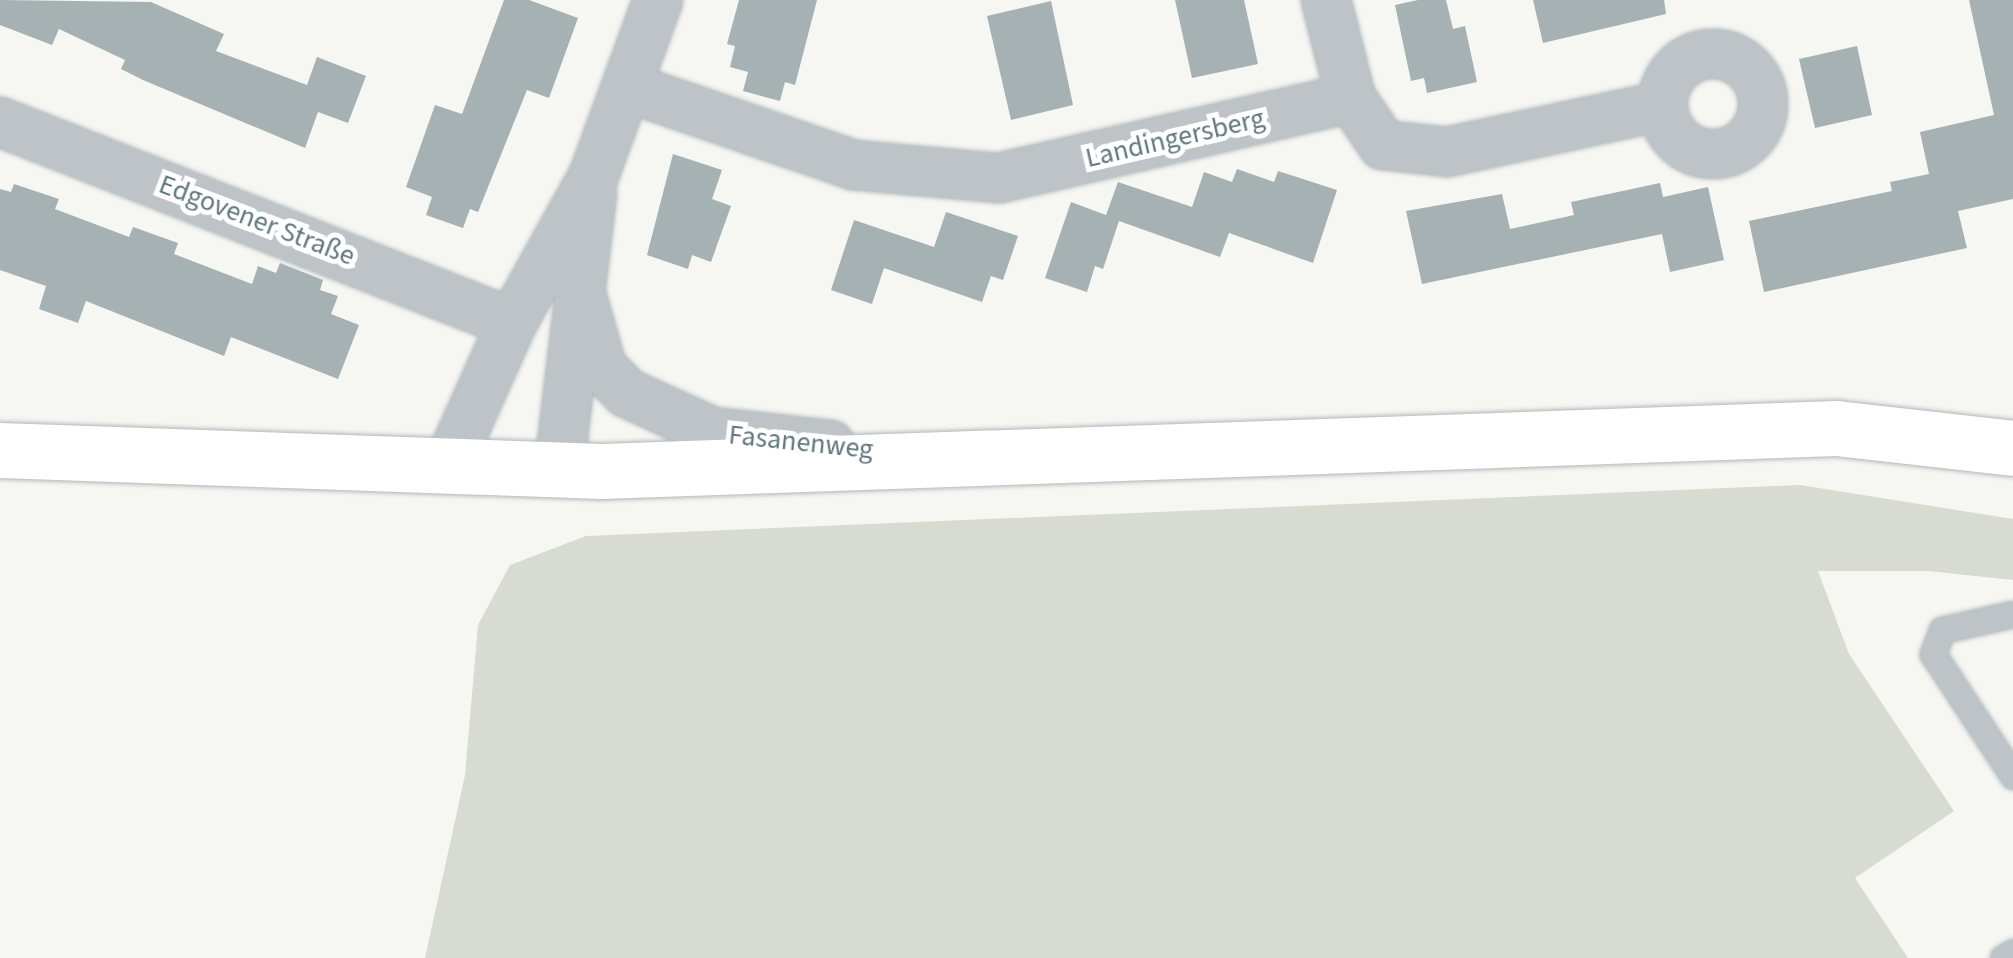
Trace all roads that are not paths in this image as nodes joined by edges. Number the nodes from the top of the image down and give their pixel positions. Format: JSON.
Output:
{"nodes":[{"id":1,"x":658,"y":0,"type":"edge"},
{"id":2,"x":1326,"y":0,"type":"edge"},
{"id":3,"x":630,"y":88,"type":"junction"},
{"id":4,"x":1351,"y":98,"type":"junction"},
{"id":5,"x":1662,"y":106,"type":"dead end"},
{"id":6,"x":0,"y":122,"type":"edge"},
{"id":7,"x":594,"y":175,"type":"junction"},
{"id":8,"x":583,"y":301,"type":"junction"},
{"id":9,"x":512,"y":323,"type":"junction"},
{"id":10,"x":2013,"y":448,"type":"edge"},
{"id":11,"x":0,"y":450,"type":"edge"},
{"id":12,"x":968,"y":459,"type":"junction"},
{"id":13,"x":447,"y":468,"type":"junction"},
{"id":14,"x":560,"y":470,"type":"junction"},
{"id":15,"x":2013,"y":614,"type":"edge"},
{"id":16,"x":2013,"y":776,"type":"edge"},
{"id":17,"x":2013,"y":952,"type":"edge"},
{"id":18,"x":2003,"y":958,"type":"edge"}],
"edges":[{"from":1,"to":3,"type":"street","name":"Fasanenweg"},
{"from":2,"to":4,"type":"street"},
{"from":3,"to":4,"type":"street","name":"Landingersberg"},
{"from":3,"to":7,"type":"street","name":"Fasanenweg"},
{"from":4,"to":5,"type":"street"},
{"from":6,"to":9,"type":"street","name":"Edgovener Straße"},
{"from":7,"to":8,"type":"street","name":"Fasanenweg"},
{"from":7,"to":9,"type":"street","name":"Fasanenweg"},
{"from":8,"to":12,"type":"street","name":"Fasanenweg"},
{"from":8,"to":14,"type":"street","name":"Fasanenweg"},
{"from":9,"to":13,"type":"street","name":"Fasanenweg"},
{"from":10,"to":12,"type":"main road"},
{"from":11,"to":13,"type":"main road"},
{"from":12,"to":14,"type":"main road"},
{"from":13,"to":14,"type":"main road"},
{"from":15,"to":16,"type":"lane"},
{"from":17,"to":18,"type":"lane"}]}
